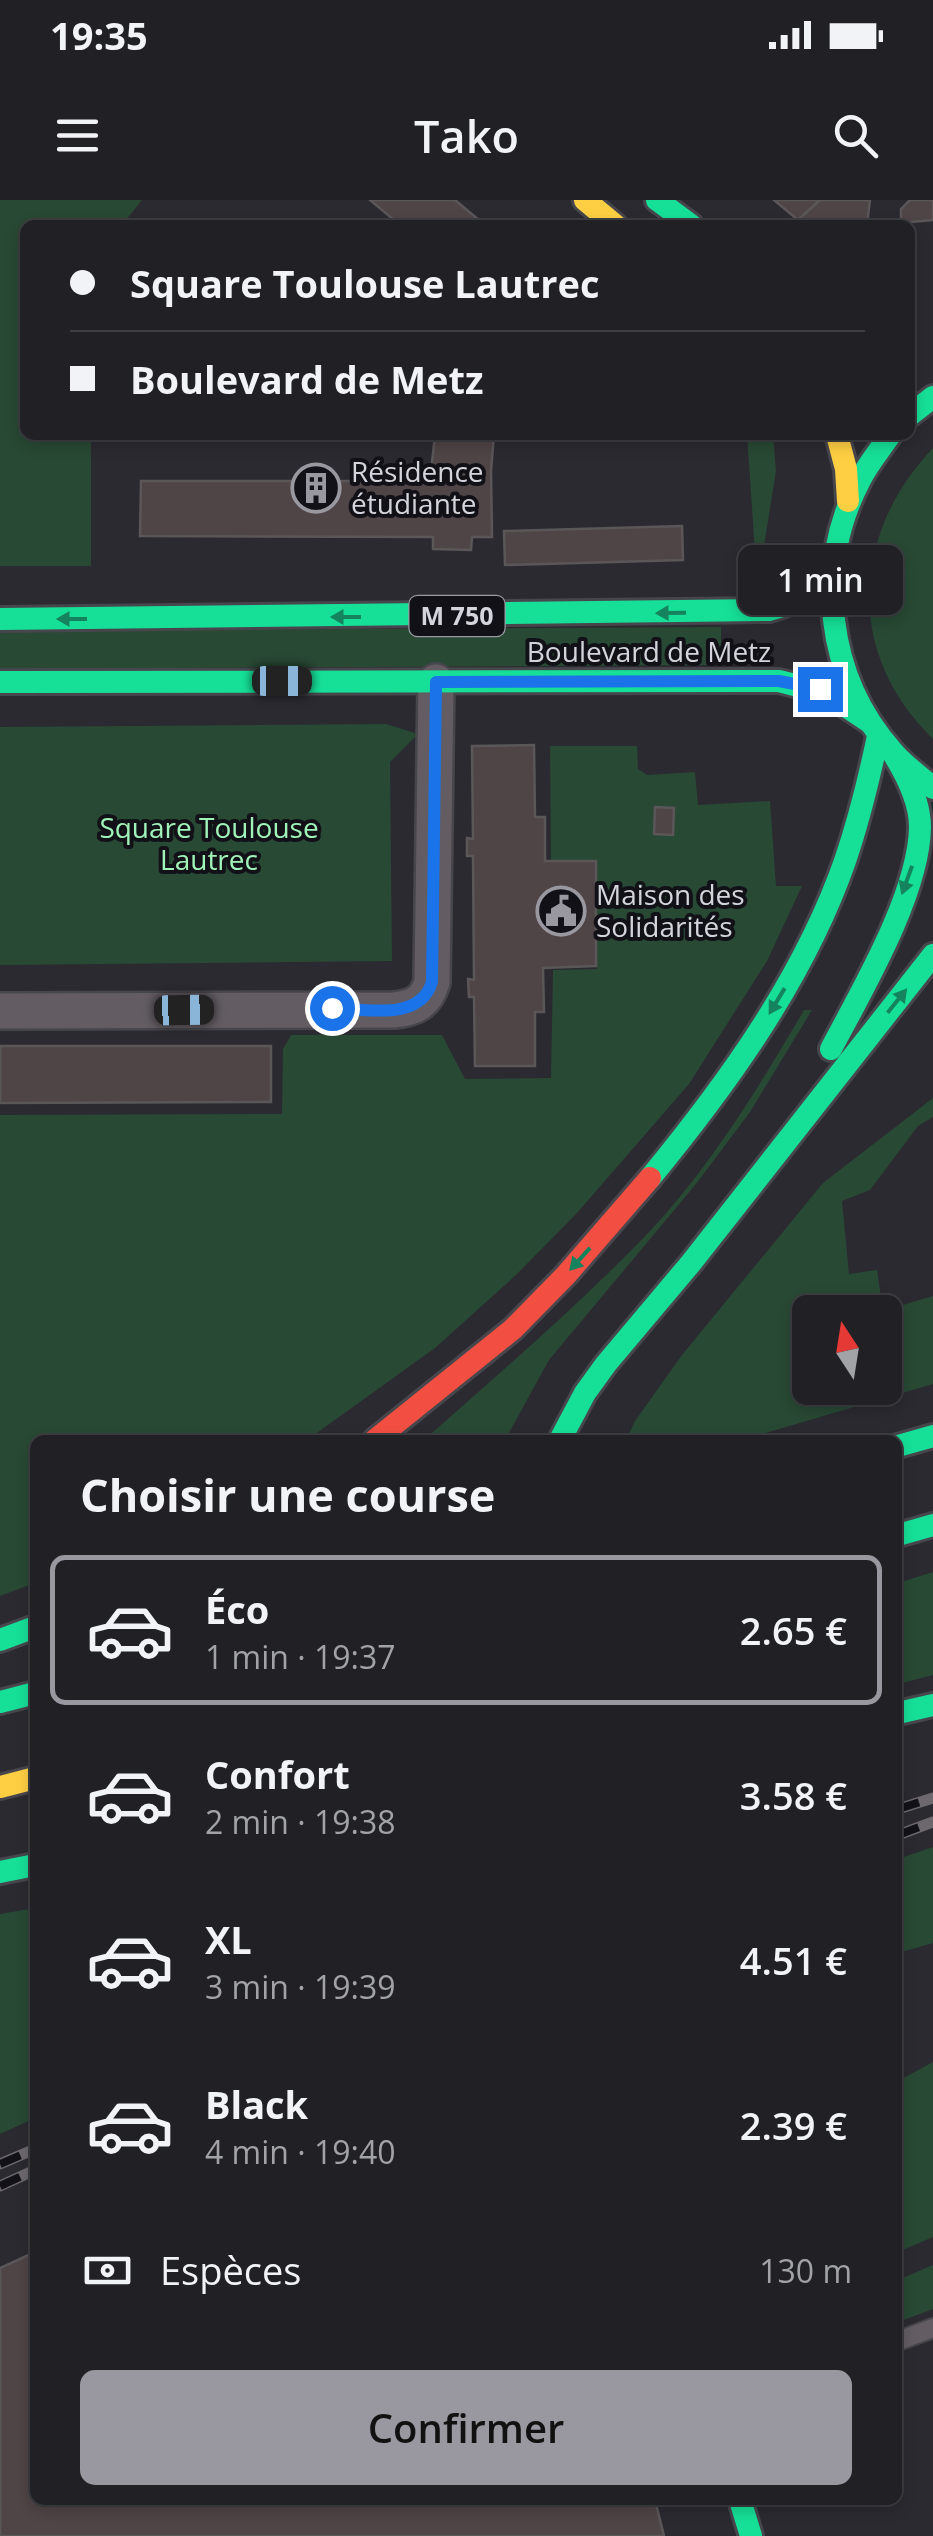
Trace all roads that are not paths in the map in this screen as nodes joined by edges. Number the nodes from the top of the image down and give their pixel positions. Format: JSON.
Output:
{"nodes":[{"id":1,"x":585,"y":200,"type":"edge"},
{"id":2,"x":657,"y":200,"type":"edge"},
{"id":3,"x":609,"y":220,"type":"edge"},
{"id":4,"x":684,"y":220,"type":"edge"},
{"id":5,"x":930,"y":386,"type":"edge"},
{"id":6,"x":915,"y":408,"type":"edge"},
{"id":7,"x":838,"y":440,"type":"edge"},
{"id":8,"x":886,"y":440,"type":"edge"},
{"id":9,"x":848,"y":501,"type":"junction"},
{"id":10,"x":832,"y":562,"type":"junction"},
{"id":11,"x":0,"y":619,"type":"edge"},
{"id":12,"x":0,"y":682,"type":"edge"},
{"id":13,"x":436,"y":682,"type":"junction"},
{"id":14,"x":873,"y":729,"type":"junction"},
{"id":15,"x":894,"y":754,"type":"junction"},
{"id":16,"x":933,"y":788,"type":"edge"},
{"id":17,"x":933,"y":955,"type":"edge"},
{"id":18,"x":0,"y":1011,"type":"edge"},
{"id":19,"x":770,"y":1159,"type":"junction"},
{"id":20,"x":381,"y":1435,"type":"edge"},
{"id":21,"x":563,"y":1435,"type":"edge"},
{"id":22,"x":933,"y":1436,"type":"edge"},
{"id":23,"x":902,"y":1445,"type":"edge"},
{"id":24,"x":933,"y":1524,"type":"edge"},
{"id":25,"x":902,"y":1534,"type":"edge"},
{"id":26,"x":30,"y":1629,"type":"edge"},
{"id":27,"x":0,"y":1640,"type":"edge"},
{"id":28,"x":30,"y":1694,"type":"edge"},
{"id":29,"x":0,"y":1702,"type":"edge"},
{"id":30,"x":933,"y":1704,"type":"edge"},
{"id":31,"x":902,"y":1712,"type":"edge"},
{"id":32,"x":30,"y":1779,"type":"edge"},
{"id":33,"x":0,"y":1787,"type":"edge"},
{"id":34,"x":30,"y":1867,"type":"edge"},
{"id":35,"x":0,"y":1872,"type":"edge"},
{"id":36,"x":933,"y":2328,"type":"edge"},
{"id":37,"x":902,"y":2340,"type":"edge"},
{"id":38,"x":742,"y":2505,"type":"edge"},
{"id":39,"x":751,"y":2536,"type":"edge"}],
"edges":[{"from":1,"to":3,"type":"main road"},
{"from":2,"to":4,"type":"main road"},
{"from":5,"to":6,"type":"main road"},
{"from":7,"to":9,"type":"main road"},
{"from":8,"to":9,"type":"main road"},
{"from":9,"to":10,"type":"main road"},
{"from":10,"to":11,"type":"main road","name":"Boulevard de Metz","number":"M 750","one_way":true},
{"from":10,"to":14,"type":"main road"},
{"from":12,"to":13,"type":"main road","name":"Boulevard de Metz"},
{"from":13,"to":14,"type":"main road","name":"Boulevard de Metz"},
{"from":13,"to":18,"type":"street"},
{"from":14,"to":15,"type":"main road"},
{"from":14,"to":20,"type":"main road","one_way":true},
{"from":15,"to":16,"type":"main road"},
{"from":15,"to":19,"type":"main road","one_way":true},
{"from":19,"to":17,"type":"main road","one_way":true},
{"from":19,"to":21,"type":"main road"},
{"from":22,"to":23,"type":"main road"},
{"from":24,"to":25,"type":"main road"},
{"from":26,"to":27,"type":"main road"},
{"from":28,"to":29,"type":"main road"},
{"from":30,"to":31,"type":"main road"},
{"from":32,"to":33,"type":"main road"},
{"from":34,"to":35,"type":"main road"},
{"from":36,"to":37,"type":"lane"},
{"from":38,"to":39,"type":"main road"}]}
